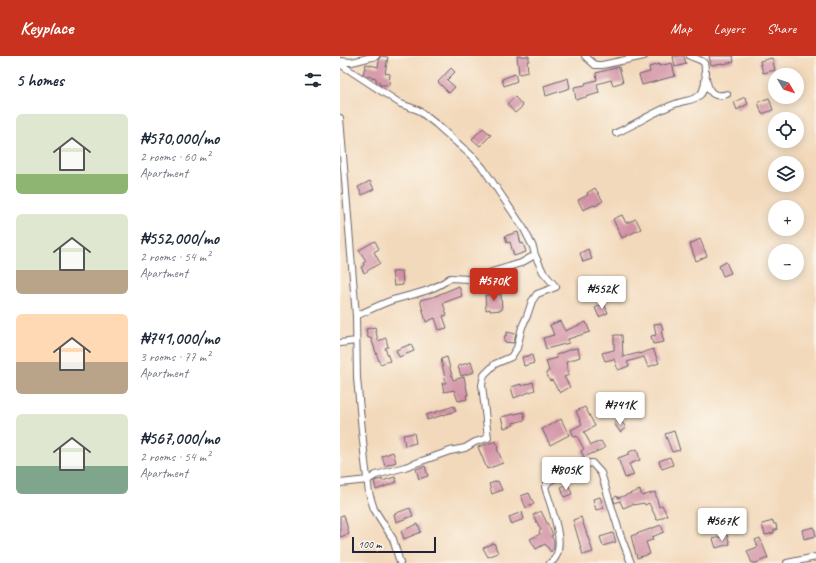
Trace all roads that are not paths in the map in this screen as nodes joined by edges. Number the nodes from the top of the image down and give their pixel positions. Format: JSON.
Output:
{"nodes":[{"id":1,"x":376,"y":56,"type":"edge"},
{"id":2,"x":585,"y":56,"type":"edge"},
{"id":3,"x":644,"y":56,"type":"edge"},
{"id":4,"x":690,"y":56,"type":"edge"},
{"id":5,"x":340,"y":63,"type":"edge"},
{"id":6,"x":706,"y":73,"type":"junction"},
{"id":7,"x":727,"y":94,"type":"dead end"},
{"id":8,"x":340,"y":118,"type":"edge"},
{"id":9,"x":616,"y":133,"type":"dead end"},
{"id":10,"x":343,"y":194,"type":"edge"},
{"id":11,"x":535,"y":255,"type":"junction"},
{"id":12,"x":356,"y":316,"type":"junction"},
{"id":13,"x":356,"y":341,"type":"junction"},
{"id":14,"x":340,"y":343,"type":"edge"},
{"id":15,"x":368,"y":480,"type":"junction"},
{"id":16,"x":340,"y":483,"type":"edge"},
{"id":17,"x":816,"y":556,"type":"edge"},
{"id":18,"x":400,"y":563,"type":"edge"},
{"id":19,"x":550,"y":563,"type":"edge"},
{"id":20,"x":632,"y":563,"type":"edge"},
{"id":21,"x":787,"y":563,"type":"edge"}],
"edges":[{"from":1,"to":5,"type":"street"},
{"from":2,"to":3,"type":"street"},
{"from":4,"to":6,"type":"street"},
{"from":5,"to":11,"type":"street"},
{"from":6,"to":7,"type":"street"},
{"from":6,"to":9,"type":"street"},
{"from":8,"to":10,"type":"street"},
{"from":10,"to":12,"type":"street"},
{"from":11,"to":12,"type":"street"},
{"from":11,"to":15,"type":"street"},
{"from":12,"to":13,"type":"street"},
{"from":13,"to":14,"type":"street"},
{"from":13,"to":15,"type":"street"},
{"from":15,"to":16,"type":"street"},
{"from":15,"to":18,"type":"street"},
{"from":17,"to":21,"type":"street"},
{"from":19,"to":20,"type":"street"}]}
